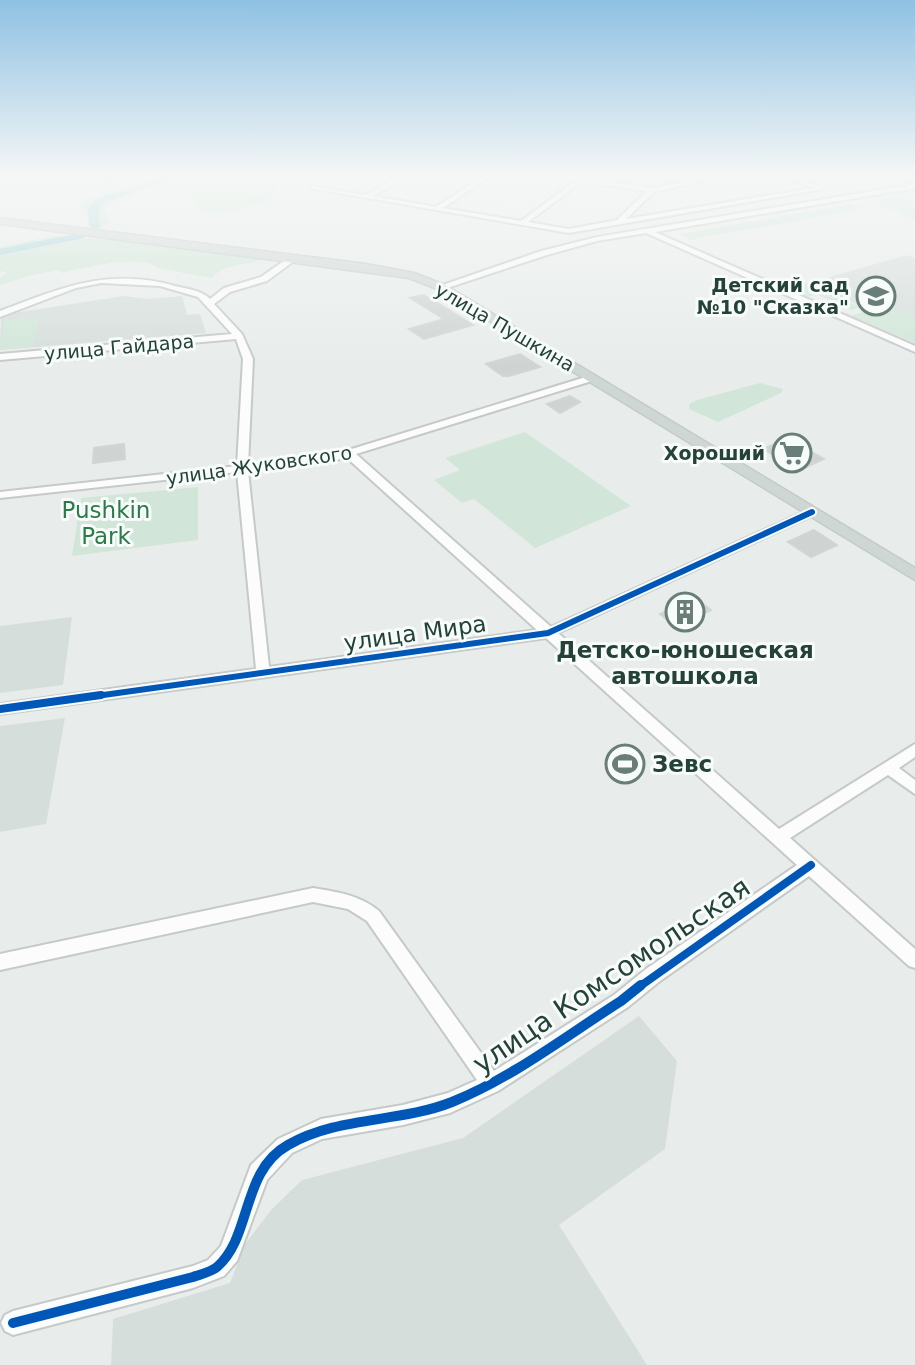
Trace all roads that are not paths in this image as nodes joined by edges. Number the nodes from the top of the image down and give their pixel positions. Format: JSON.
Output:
{"nodes":[{"id":1,"x":143,"y":239,"type":"edge"},
{"id":2,"x":597,"y":239,"type":"edge"},
{"id":3,"x":665,"y":239,"type":"edge"},
{"id":4,"x":294,"y":258,"type":"junction"},
{"id":5,"x":440,"y":287,"type":"junction"},
{"id":6,"x":211,"y":303,"type":"junction"},
{"id":7,"x":0,"y":314,"type":"edge"},
{"id":8,"x":239,"y":336,"type":"junction"},
{"id":9,"x":915,"y":349,"type":"edge"},
{"id":10,"x":0,"y":357,"type":"edge"},
{"id":11,"x":592,"y":379,"type":"junction"},
{"id":12,"x":350,"y":454,"type":"junction"},
{"id":13,"x":242,"y":469,"type":"junction"},
{"id":14,"x":0,"y":495,"type":"edge"},
{"id":15,"x":812,"y":512,"type":"junction"},
{"id":16,"x":915,"y":575,"type":"edge"},
{"id":17,"x":548,"y":633,"type":"junction"},
{"id":18,"x":263,"y":674,"type":"junction"},
{"id":19,"x":0,"y":709,"type":"edge"},
{"id":20,"x":915,"y":750,"type":"edge"},
{"id":21,"x":888,"y":767,"type":"junction"},
{"id":22,"x":915,"y":788,"type":"edge"},
{"id":23,"x":779,"y":836,"type":"junction"},
{"id":24,"x":811,"y":865,"type":"junction"},
{"id":25,"x":915,"y":960,"type":"edge"},
{"id":26,"x":0,"y":962,"type":"edge"},
{"id":27,"x":491,"y":1084,"type":"junction"},
{"id":28,"x":13,"y":1323,"type":"dead end"}],
"edges":[{"from":1,"to":4,"type":"main road","name":"улица Пушкина"},
{"from":2,"to":5,"type":"street"},
{"from":3,"to":9,"type":"street"},
{"from":4,"to":5,"type":"main road","name":"улица Пушкина"},
{"from":4,"to":6,"type":"street"},
{"from":5,"to":11,"type":"main road","name":"улица Пушкина"},
{"from":6,"to":7,"type":"street"},
{"from":6,"to":8,"type":"street"},
{"from":8,"to":10,"type":"street","name":"улица Гайдара"},
{"from":8,"to":13,"type":"street"},
{"from":11,"to":12,"type":"street","name":"улица Жуковского"},
{"from":11,"to":15,"type":"main road","name":"улица Пушкина"},
{"from":12,"to":13,"type":"street","name":"улица Жуковского"},
{"from":12,"to":17,"type":"street"},
{"from":13,"to":14,"type":"street","name":"улица Жуковского"},
{"from":13,"to":18,"type":"street"},
{"from":15,"to":16,"type":"main road","name":"улица Пушкина"},
{"from":15,"to":17,"type":"street","name":"улица Мира"},
{"from":17,"to":18,"type":"street","name":"улица Мира"},
{"from":17,"to":23,"type":"street"},
{"from":18,"to":19,"type":"street","name":"улица Мира"},
{"from":20,"to":21,"type":"street"},
{"from":21,"to":22,"type":"street"},
{"from":21,"to":23,"type":"street"},
{"from":23,"to":24,"type":"street"},
{"from":24,"to":25,"type":"street"},
{"from":24,"to":27,"type":"street","name":"улица Комсомольская"},
{"from":26,"to":27,"type":"street"},
{"from":27,"to":28,"type":"street","name":"улица Комсомольская"}]}
